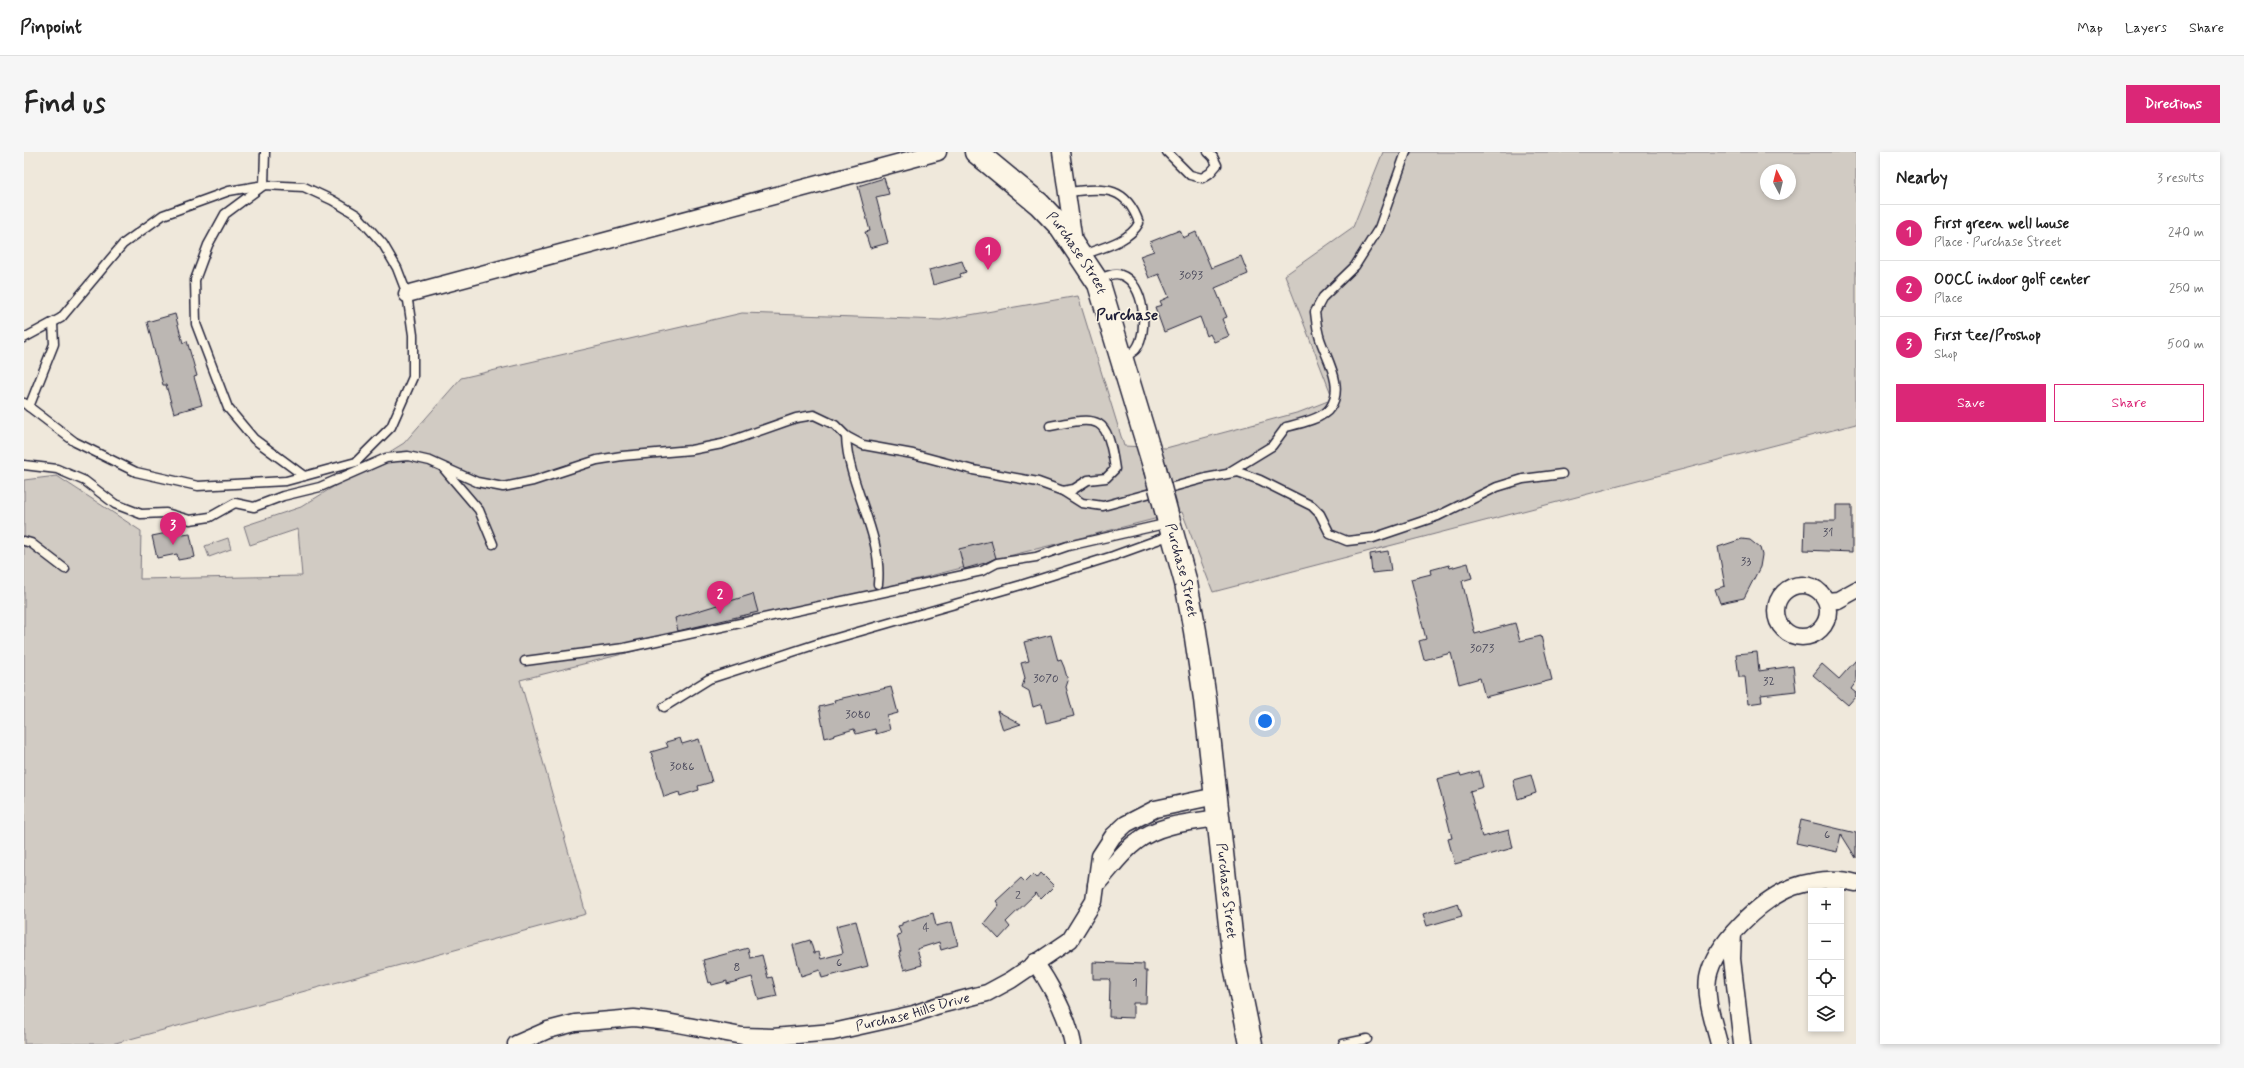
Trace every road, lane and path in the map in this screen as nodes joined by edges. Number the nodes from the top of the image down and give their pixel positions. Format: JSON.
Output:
{"nodes":[{"id":1,"x":265,"y":152,"type":"edge"},
{"id":2,"x":938,"y":152,"type":"edge"},
{"id":3,"x":976,"y":152,"type":"edge"},
{"id":4,"x":1061,"y":152,"type":"edge"},
{"id":5,"x":1167,"y":152,"type":"edge"},
{"id":6,"x":1208,"y":152,"type":"edge"},
{"id":7,"x":1406,"y":152,"type":"edge"},
{"id":8,"x":264,"y":184,"type":"junction"},
{"id":9,"x":1066,"y":192,"type":"junction"},
{"id":10,"x":1078,"y":250,"type":"junction"},
{"id":11,"x":1097,"y":281,"type":"junction"},
{"id":12,"x":407,"y":294,"type":"junction"},
{"id":13,"x":53,"y":323,"type":"junction"},
{"id":14,"x":24,"y":338,"type":"edge"},
{"id":15,"x":1121,"y":359,"type":"junction"},
{"id":16,"x":26,"y":405,"type":"edge"},
{"id":17,"x":1050,"y":426,"type":"dead end"},
{"id":18,"x":846,"y":436,"type":"junction"},
{"id":19,"x":24,"y":465,"type":"edge"},
{"id":20,"x":442,"y":467,"type":"junction"},
{"id":21,"x":1226,"y":474,"type":"junction"},
{"id":22,"x":1562,"y":474,"type":"dead end"},
{"id":23,"x":304,"y":476,"type":"junction"},
{"id":24,"x":1063,"y":491,"type":"junction"},
{"id":25,"x":1170,"y":525,"type":"junction"},
{"id":26,"x":24,"y":541,"type":"edge"},
{"id":27,"x":492,"y":544,"type":"dead end"},
{"id":28,"x":64,"y":569,"type":"dead end"},
{"id":29,"x":878,"y":584,"type":"dead end"},
{"id":30,"x":1856,"y":590,"type":"edge"},
{"id":31,"x":1827,"y":601,"type":"dead end"},
{"id":32,"x":525,"y":661,"type":"dead end"},
{"id":33,"x":664,"y":707,"type":"dead end"},
{"id":34,"x":1216,"y":796,"type":"junction"},
{"id":35,"x":1218,"y":818,"type":"junction"},
{"id":36,"x":1126,"y":824,"type":"junction"},
{"id":37,"x":1140,"y":839,"type":"junction"},
{"id":38,"x":1856,"y":883,"type":"edge"},
{"id":39,"x":1096,"y":884,"type":"junction"},
{"id":40,"x":1733,"y":933,"type":"junction"},
{"id":41,"x":1035,"y":962,"type":"junction"},
{"id":42,"x":1367,"y":1038,"type":"dead end"},
{"id":43,"x":519,"y":1043,"type":"edge"},
{"id":44,"x":1073,"y":1044,"type":"edge"},
{"id":45,"x":1251,"y":1044,"type":"edge"},
{"id":46,"x":1343,"y":1044,"type":"edge"},
{"id":47,"x":1719,"y":1044,"type":"edge"},
{"id":48,"x":1742,"y":1044,"type":"edge"}],
"edges":[{"from":1,"to":8,"type":"lane"},
{"from":2,"to":12,"type":"street"},
{"from":3,"to":10,"type":"main road","name":"Purchase Street"},
{"from":4,"to":9,"type":"street"},
{"from":5,"to":6,"type":"lane"},
{"from":7,"to":21,"type":"lane"},
{"from":8,"to":12,"type":"lane"},
{"from":8,"to":13,"type":"lane"},
{"from":8,"to":23,"type":"lane"},
{"from":9,"to":10,"type":"street"},
{"from":9,"to":10,"type":"lane"},
{"from":10,"to":11,"type":"main road","name":"Purchase Street"},
{"from":11,"to":15,"type":"main road","name":"Purchase Street"},
{"from":11,"to":15,"type":"lane"},
{"from":12,"to":23,"type":"lane"},
{"from":13,"to":14,"type":"lane"},
{"from":13,"to":16,"type":"lane"},
{"from":15,"to":25,"type":"main road","name":"Purchase Street","bridge":true},
{"from":16,"to":23,"type":"lane"},
{"from":17,"to":24,"type":"lane"},
{"from":18,"to":20,"type":"lane"},
{"from":18,"to":24,"type":"lane"},
{"from":18,"to":29,"type":"lane"},
{"from":19,"to":20,"type":"lane"},
{"from":20,"to":27,"type":"lane"},
{"from":21,"to":22,"type":"lane"},
{"from":21,"to":24,"type":"lane"},
{"from":25,"to":32,"type":"lane"},
{"from":25,"to":33,"type":"lane"},
{"from":25,"to":34,"type":"main road","name":"Purchase Street"},
{"from":26,"to":28,"type":"lane"},
{"from":30,"to":31,"type":"street"},
{"from":34,"to":35,"type":"main road","name":"Purchase Street"},
{"from":34,"to":36,"type":"street","name":"Purchase Hills Drive"},
{"from":35,"to":37,"type":"street"},
{"from":35,"to":45,"type":"main road","name":"Purchase Street"},
{"from":36,"to":37,"type":"street"},
{"from":36,"to":39,"type":"street","name":"Purchase Hills Drive"},
{"from":37,"to":39,"type":"street"},
{"from":38,"to":40,"type":"street"},
{"from":39,"to":41,"type":"street","name":"Purchase Hills Drive"},
{"from":40,"to":47,"type":"street"},
{"from":40,"to":48,"type":"street"},
{"from":41,"to":43,"type":"street","name":"Purchase Hills Drive"},
{"from":41,"to":44,"type":"street"},
{"from":42,"to":46,"type":"lane"}]}
